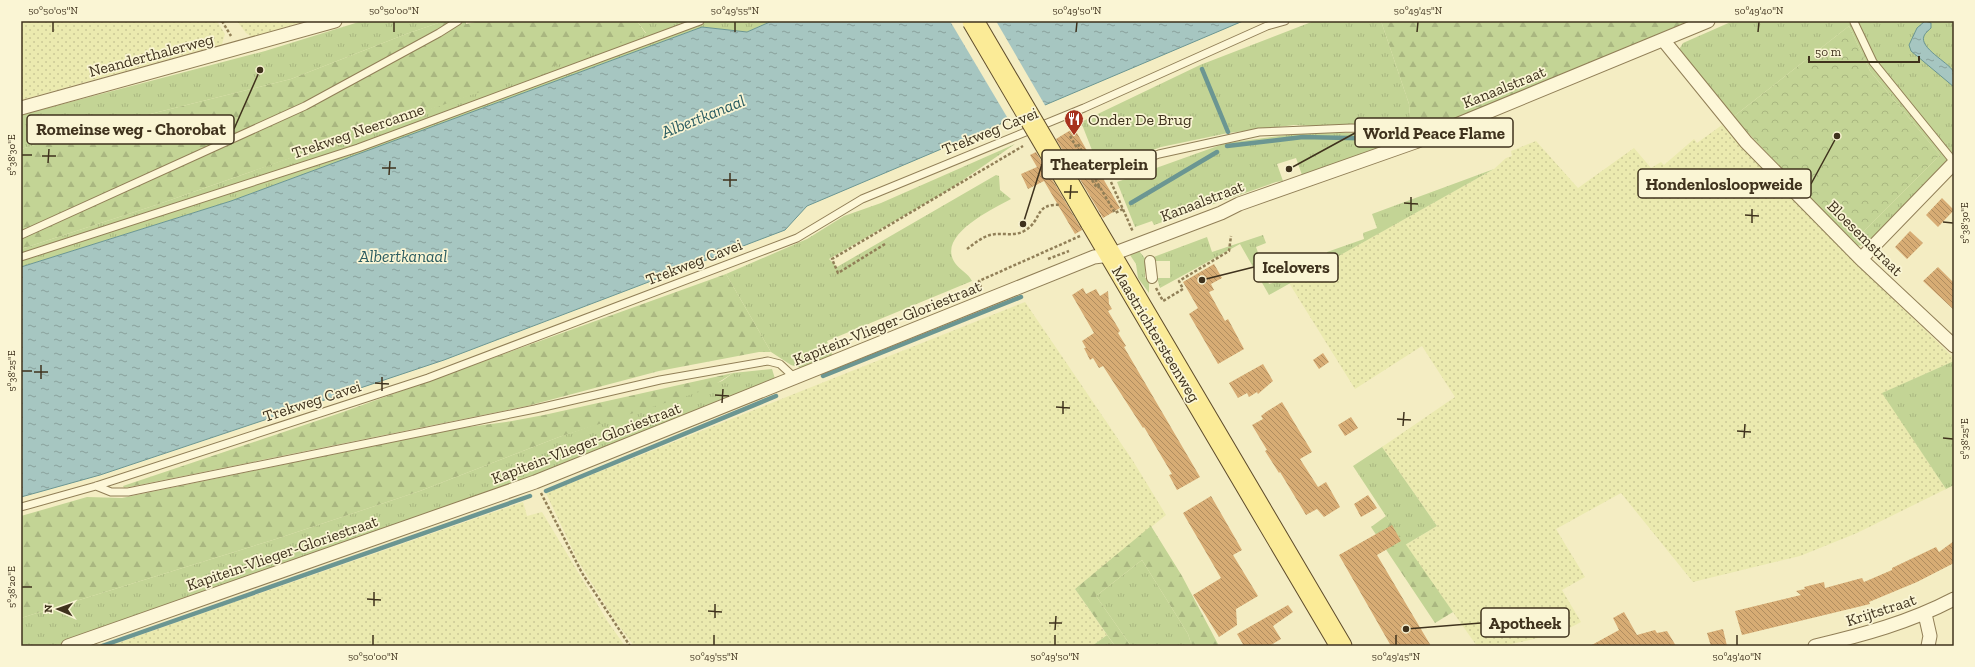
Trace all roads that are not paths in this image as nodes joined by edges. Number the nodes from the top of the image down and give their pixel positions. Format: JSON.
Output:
{"nodes":[{"id":1,"x":335,"y":21,"type":"edge"},
{"id":2,"x":458,"y":21,"type":"edge"},
{"id":3,"x":700,"y":21,"type":"edge"},
{"id":4,"x":973,"y":21,"type":"edge"},
{"id":5,"x":1285,"y":21,"type":"edge"},
{"id":6,"x":1708,"y":21,"type":"edge"},
{"id":7,"x":1854,"y":22,"type":"edge"},
{"id":8,"x":1664,"y":41,"type":"junction"},
{"id":9,"x":21,"y":108,"type":"edge"},
{"id":10,"x":1414,"y":142,"type":"junction"},
{"id":11,"x":1954,"y":163,"type":"edge"},
{"id":12,"x":1106,"y":173,"type":"dead end"},
{"id":13,"x":21,"y":235,"type":"edge"},
{"id":14,"x":1110,"y":255,"type":"junction"},
{"id":15,"x":21,"y":258,"type":"edge"},
{"id":16,"x":1861,"y":259,"type":"junction"},
{"id":17,"x":1150,"y":261,"type":"dead end"},
{"id":18,"x":1152,"y":278,"type":"road end"},
{"id":19,"x":1954,"y":346,"type":"edge"},
{"id":20,"x":795,"y":378,"type":"junction"},
{"id":21,"x":96,"y":486,"type":"junction"},
{"id":22,"x":21,"y":507,"type":"edge"},
{"id":23,"x":1954,"y":599,"type":"edge"},
{"id":24,"x":1925,"y":614,"type":"junction"},
{"id":25,"x":68,"y":646,"type":"edge"},
{"id":26,"x":1341,"y":646,"type":"edge"},
{"id":27,"x":1815,"y":646,"type":"edge"},
{"id":28,"x":1928,"y":646,"type":"edge"}],
"edges":[{"from":1,"to":9,"type":"street","name":"Neanderthalerweg"},
{"from":2,"to":13,"type":"lane"},
{"from":3,"to":15,"type":"lane","name":"Trekweg Neercanne"},
{"from":4,"to":14,"type":"main road","name":"Maastrichtersteenweg","bridge":true},
{"from":5,"to":21,"type":"lane","name":"Trekweg Cavei"},
{"from":6,"to":8,"type":"street","name":"Kanaalstraat"},
{"from":7,"to":11,"type":"lane"},
{"from":8,"to":10,"type":"street","name":"Kanaalstraat"},
{"from":8,"to":16,"type":"street","name":"Bloesemstraat"},
{"from":10,"to":12,"type":"lane"},
{"from":10,"to":14,"type":"street","name":"Kanaalstraat"},
{"from":11,"to":16,"type":"street"},
{"from":14,"to":20,"type":"street","name":"Kapitein-Vlieger-Gloriestraat"},
{"from":14,"to":26,"type":"main road","name":"Maastrichtersteenweg"},
{"from":16,"to":19,"type":"street","name":"Bloesemstraat"},
{"from":17,"to":18,"type":"street"},
{"from":20,"to":21,"type":"lane"},
{"from":20,"to":25,"type":"street","name":"Kapitein-Vlieger-Gloriestraat"},
{"from":21,"to":22,"type":"lane","name":"Trekweg Cavei"},
{"from":23,"to":24,"type":"street","name":"Krijtstraat"},
{"from":24,"to":27,"type":"street","name":"Krijtstraat"},
{"from":24,"to":28,"type":"street"}]}
